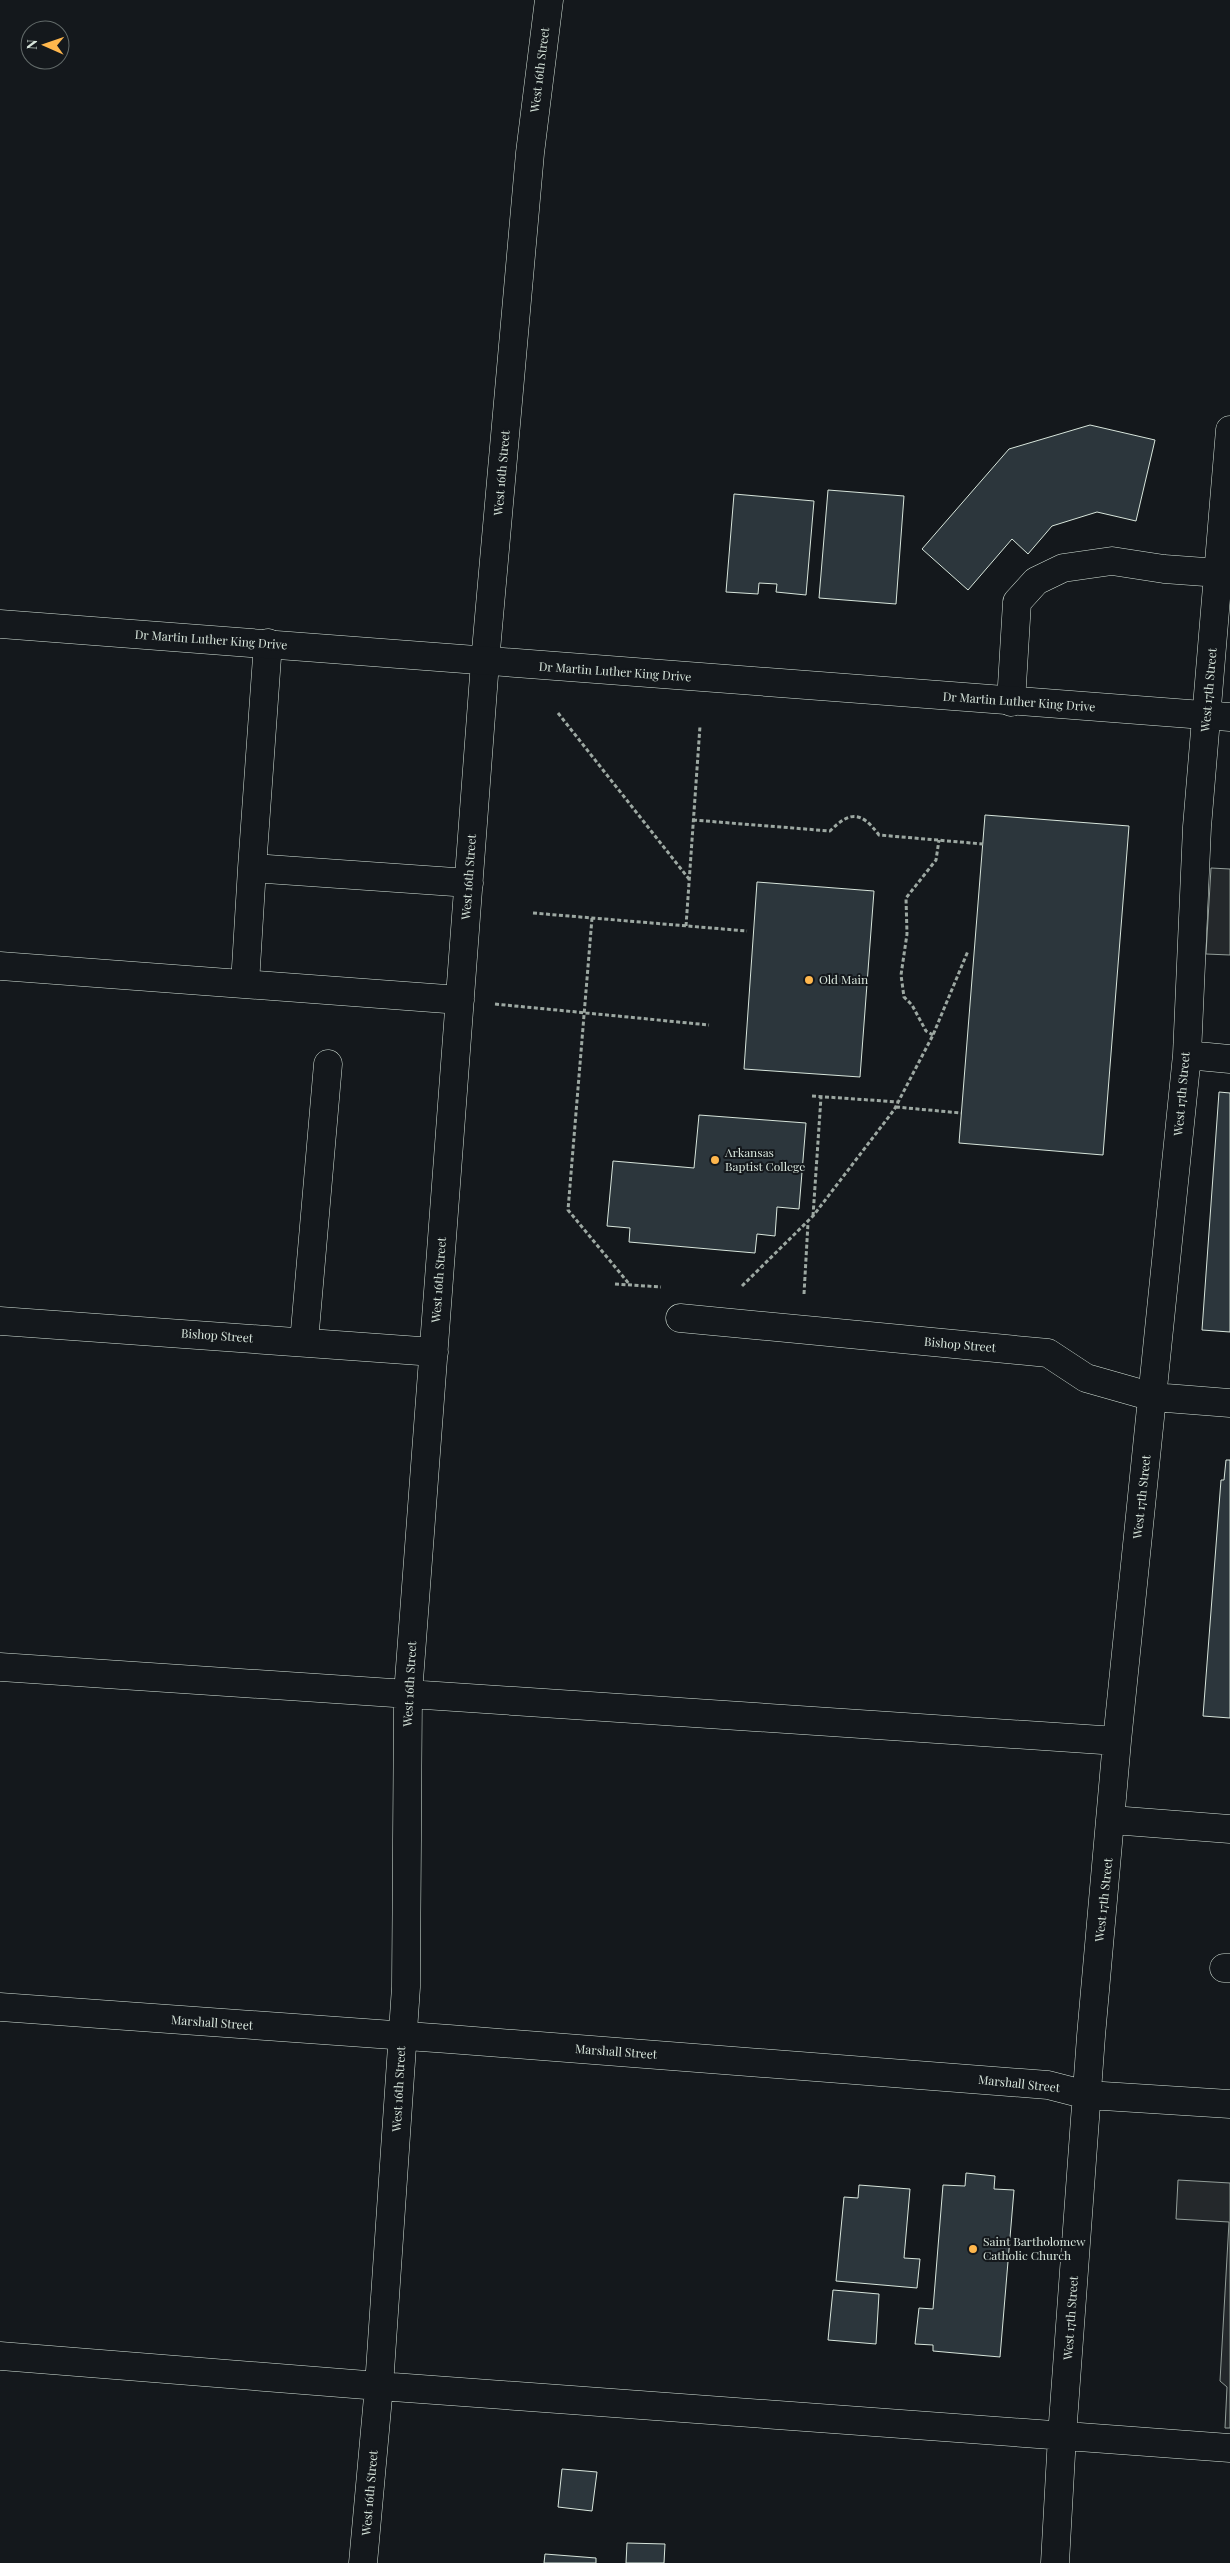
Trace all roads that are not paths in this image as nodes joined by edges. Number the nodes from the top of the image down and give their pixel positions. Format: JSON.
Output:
{"nodes":[{"id":1,"x":549,"y":0,"type":"edge"},
{"id":2,"x":1230,"y":430,"type":"edge"},
{"id":3,"x":1219,"y":573,"type":"junction"},
{"id":4,"x":0,"y":624,"type":"edge"},
{"id":5,"x":268,"y":644,"type":"junction"},
{"id":6,"x":485,"y":662,"type":"junction"},
{"id":7,"x":1011,"y":702,"type":"junction"},
{"id":8,"x":1218,"y":716,"type":"edge"},
{"id":9,"x":252,"y":868,"type":"junction"},
{"id":10,"x":469,"y":883,"type":"junction"},
{"id":11,"x":0,"y":966,"type":"edge"},
{"id":12,"x":245,"y":984,"type":"junction"},
{"id":13,"x":460,"y":1000,"type":"junction"},
{"id":14,"x":1187,"y":1055,"type":"junction"},
{"id":15,"x":1230,"y":1059,"type":"edge"},
{"id":16,"x":328,"y":1064,"type":"dead end"},
{"id":17,"x":680,"y":1318,"type":"dead end"},
{"id":18,"x":0,"y":1321,"type":"edge"},
{"id":19,"x":304,"y":1342,"type":"junction"},
{"id":20,"x":434,"y":1352,"type":"junction"},
{"id":21,"x":1153,"y":1397,"type":"junction"},
{"id":22,"x":1230,"y":1403,"type":"edge"},
{"id":23,"x":0,"y":1667,"type":"edge"},
{"id":24,"x":408,"y":1694,"type":"junction"},
{"id":25,"x":1117,"y":1741,"type":"junction"},
{"id":26,"x":1112,"y":1820,"type":"junction"},
{"id":27,"x":1230,"y":1829,"type":"edge"},
{"id":28,"x":0,"y":2007,"type":"edge"},
{"id":29,"x":402,"y":2035,"type":"junction"},
{"id":30,"x":1086,"y":2095,"type":"junction"},
{"id":31,"x":1230,"y":2104,"type":"edge"},
{"id":32,"x":0,"y":2356,"type":"edge"},
{"id":33,"x":379,"y":2386,"type":"junction"},
{"id":34,"x":1062,"y":2436,"type":"junction"},
{"id":35,"x":1230,"y":2448,"type":"edge"},
{"id":36,"x":364,"y":2563,"type":"edge"},
{"id":37,"x":1056,"y":2563,"type":"edge"}],
"edges":[{"from":1,"to":6,"type":"street","name":"West 16th Street"},
{"from":2,"to":3,"type":"street","name":"West 17th Street"},
{"from":3,"to":7,"type":"street"},
{"from":3,"to":8,"type":"street","name":"West 17th Street"},
{"from":4,"to":5,"type":"street","name":"Dr Martin Luther King Drive"},
{"from":5,"to":6,"type":"street","name":"Dr Martin Luther King Drive"},
{"from":5,"to":9,"type":"street"},
{"from":6,"to":7,"type":"street","name":"Dr Martin Luther King Drive"},
{"from":6,"to":10,"type":"street","name":"West 16th Street"},
{"from":7,"to":8,"type":"street","name":"Dr Martin Luther King Drive"},
{"from":8,"to":14,"type":"street","name":"West 17th Street"},
{"from":9,"to":10,"type":"street"},
{"from":9,"to":12,"type":"street"},
{"from":10,"to":13,"type":"street","name":"West 16th Street"},
{"from":11,"to":12,"type":"street"},
{"from":12,"to":13,"type":"street"},
{"from":13,"to":20,"type":"street","name":"West 16th Street"},
{"from":14,"to":15,"type":"street"},
{"from":14,"to":21,"type":"street","name":"West 17th Street"},
{"from":16,"to":19,"type":"street"},
{"from":17,"to":21,"type":"street","name":"Bishop Street"},
{"from":18,"to":19,"type":"street","name":"Bishop Street"},
{"from":19,"to":20,"type":"street","name":"Bishop Street"},
{"from":20,"to":24,"type":"street","name":"West 16th Street"},
{"from":21,"to":22,"type":"street","name":"Bishop Street"},
{"from":21,"to":25,"type":"street","name":"West 17th Street"},
{"from":23,"to":24,"type":"street"},
{"from":24,"to":25,"type":"street"},
{"from":24,"to":29,"type":"street","name":"West 16th Street"},
{"from":25,"to":26,"type":"street","name":"West 17th Street"},
{"from":26,"to":27,"type":"street"},
{"from":26,"to":30,"type":"street","name":"West 17th Street"},
{"from":28,"to":29,"type":"street","name":"Marshall Street"},
{"from":29,"to":30,"type":"street","name":"Marshall Street"},
{"from":29,"to":33,"type":"street","name":"West 16th Street"},
{"from":30,"to":31,"type":"street","name":"Marshall Street"},
{"from":30,"to":34,"type":"street","name":"West 17th Street"},
{"from":32,"to":33,"type":"street"},
{"from":33,"to":34,"type":"street"},
{"from":33,"to":36,"type":"street","name":"West 16th Street"},
{"from":34,"to":35,"type":"street"},
{"from":34,"to":37,"type":"street","name":"West 17th Street"}]}
